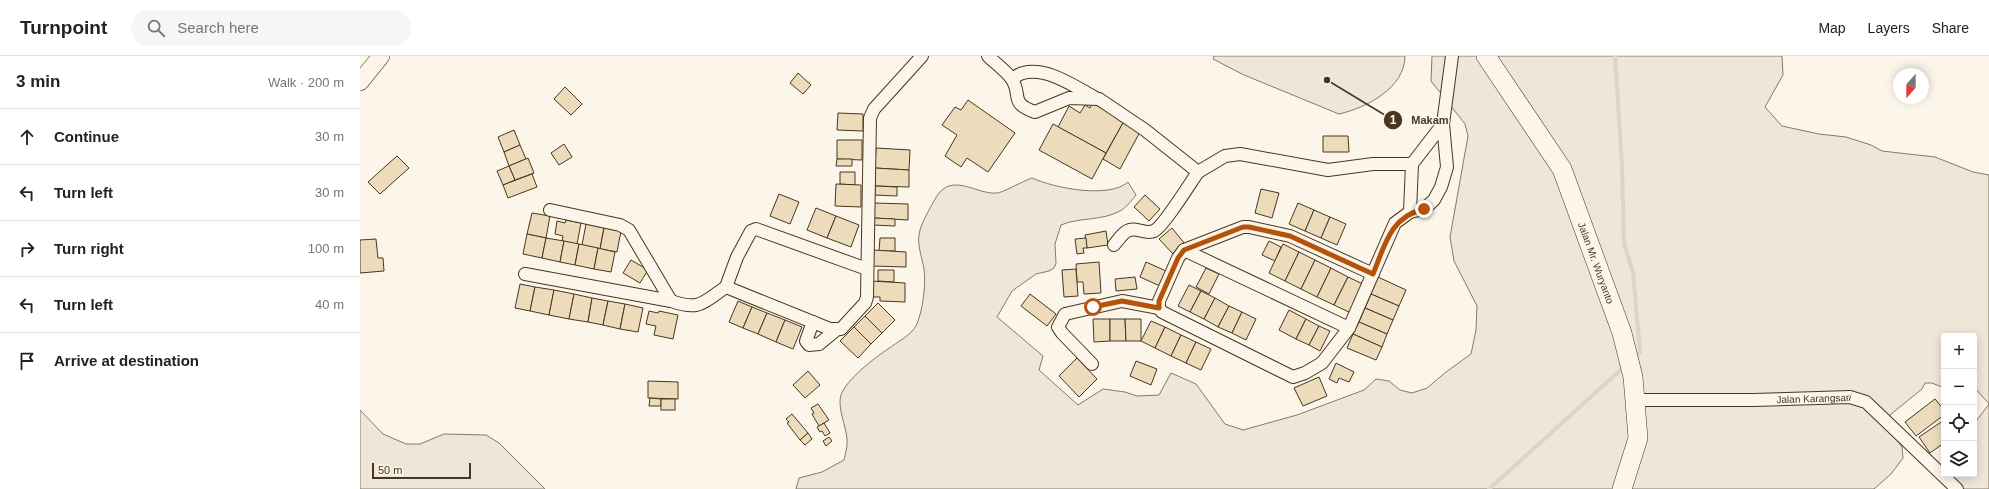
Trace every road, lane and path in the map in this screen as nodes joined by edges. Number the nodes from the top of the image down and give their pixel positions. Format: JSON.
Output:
{"nodes":[{"id":1,"x":380,"y":56,"type":"edge"},
{"id":2,"x":922,"y":56,"type":"edge"},
{"id":3,"x":988,"y":56,"type":"edge"},
{"id":4,"x":1452,"y":56,"type":"edge"},
{"id":5,"x":1486,"y":56,"type":"edge"},
{"id":6,"x":1012,"y":79,"type":"junction"},
{"id":7,"x":360,"y":82,"type":"edge"},
{"id":8,"x":1099,"y":100,"type":"junction"},
{"id":9,"x":1443,"y":124,"type":"junction"},
{"id":10,"x":1412,"y":164,"type":"junction"},
{"id":11,"x":1198,"y":172,"type":"junction"},
{"id":12,"x":550,"y":210,"type":"dead end"},
{"id":13,"x":1410,"y":212,"type":"junction"},
{"id":14,"x":1114,"y":245,"type":"dead end"},
{"id":15,"x":1184,"y":250,"type":"junction"},
{"id":16,"x":867,"y":269,"type":"junction"},
{"id":17,"x":525,"y":274,"type":"dead end"},
{"id":18,"x":1373,"y":274,"type":"junction"},
{"id":19,"x":726,"y":287,"type":"junction"},
{"id":20,"x":671,"y":301,"type":"junction"},
{"id":21,"x":1159,"y":308,"type":"junction"},
{"id":22,"x":813,"y":322,"type":"junction"},
{"id":23,"x":1349,"y":328,"type":"junction"},
{"id":24,"x":836,"y":330,"type":"junction"},
{"id":25,"x":1092,"y":364,"type":"dead end"},
{"id":26,"x":1636,"y":400,"type":"junction"},
{"id":27,"x":1622,"y":489,"type":"edge"},
{"id":28,"x":1957,"y":489,"type":"edge"}],
"edges":[{"from":1,"to":7,"type":"main road"},
{"from":2,"to":16,"type":"street"},
{"from":3,"to":6,"type":"street"},
{"from":4,"to":9,"type":"street"},
{"from":5,"to":26,"type":"main road","name":"Jalan Mr. Wuryanto"},
{"from":6,"to":8,"type":"street"},
{"from":6,"to":8,"type":"street"},
{"from":8,"to":11,"type":"street"},
{"from":9,"to":10,"type":"street"},
{"from":9,"to":13,"type":"street"},
{"from":10,"to":11,"type":"street"},
{"from":10,"to":13,"type":"street"},
{"from":11,"to":14,"type":"street"},
{"from":12,"to":20,"type":"street"},
{"from":13,"to":18,"type":"street"},
{"from":15,"to":18,"type":"street"},
{"from":15,"to":21,"type":"street"},
{"from":15,"to":23,"type":"street"},
{"from":16,"to":19,"type":"street"},
{"from":16,"to":24,"type":"street"},
{"from":17,"to":20,"type":"street"},
{"from":18,"to":23,"type":"street"},
{"from":19,"to":20,"type":"street"},
{"from":19,"to":22,"type":"street"},
{"from":21,"to":23,"type":"street"},
{"from":21,"to":25,"type":"street"},
{"from":22,"to":24,"type":"street"},
{"from":22,"to":24,"type":"street"},
{"from":26,"to":27,"type":"main road","name":"Jalan Mr. Wuryanto"},
{"from":26,"to":28,"type":"street","name":"Jalan Karangsari"}]}
